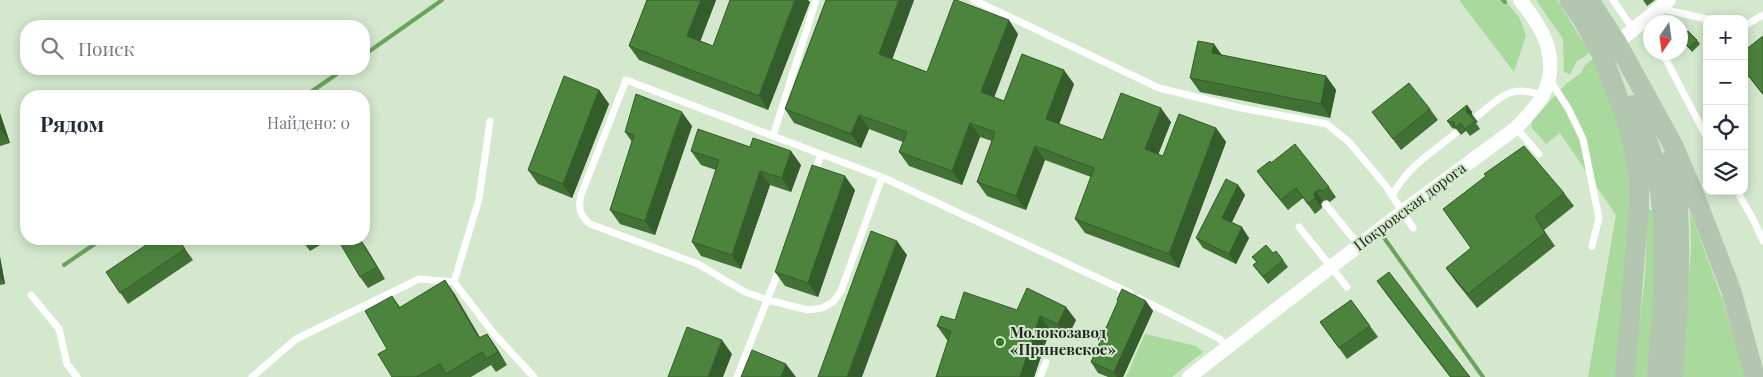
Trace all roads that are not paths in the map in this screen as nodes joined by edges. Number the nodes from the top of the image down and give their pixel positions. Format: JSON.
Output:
{"nodes":[{"id":1,"x":816,"y":0,"type":"edge"},
{"id":2,"x":974,"y":0,"type":"edge"},
{"id":3,"x":1520,"y":0,"type":"edge"},
{"id":4,"x":1569,"y":0,"type":"edge"},
{"id":5,"x":1589,"y":0,"type":"edge"},
{"id":6,"x":1613,"y":0,"type":"edge"},
{"id":7,"x":1664,"y":4,"type":"edge"},
{"id":8,"x":1763,"y":15,"type":"edge"},
{"id":9,"x":1703,"y":18,"type":"edge"},
{"id":10,"x":1748,"y":24,"type":"edge"},
{"id":11,"x":1634,"y":29,"type":"junction"},
{"id":12,"x":1610,"y":50,"type":"junction"},
{"id":13,"x":1666,"y":60,"type":"edge"},
{"id":14,"x":1549,"y":78,"type":"junction"},
{"id":15,"x":1542,"y":96,"type":"junction"},
{"id":16,"x":1476,"y":117,"type":"dead end"},
{"id":17,"x":490,"y":121,"type":"dead end"},
{"id":18,"x":1663,"y":124,"type":"junction"},
{"id":19,"x":1516,"y":128,"type":"junction"},
{"id":20,"x":1703,"y":130,"type":"edge"},
{"id":21,"x":1456,"y":133,"type":"edge"},
{"id":22,"x":774,"y":136,"type":"junction"},
{"id":23,"x":822,"y":154,"type":"junction"},
{"id":24,"x":1539,"y":154,"type":"dead end"},
{"id":25,"x":882,"y":177,"type":"junction"},
{"id":26,"x":812,"y":181,"type":"edge"},
{"id":27,"x":1739,"y":195,"type":"edge"},
{"id":28,"x":1392,"y":196,"type":"junction"},
{"id":29,"x":1326,"y":205,"type":"dead end"},
{"id":30,"x":1402,"y":212,"type":"junction"},
{"id":31,"x":1300,"y":227,"type":"dead end"},
{"id":32,"x":1413,"y":228,"type":"dead end"},
{"id":33,"x":1763,"y":241,"type":"edge"},
{"id":34,"x":1359,"y":245,"type":"junction"},
{"id":35,"x":1592,"y":246,"type":"dead end"},
{"id":36,"x":782,"y":264,"type":"edge"},
{"id":37,"x":1331,"y":266,"type":"junction"},
{"id":38,"x":454,"y":282,"type":"junction"},
{"id":39,"x":1347,"y":287,"type":"dead end"},
{"id":40,"x":31,"y":295,"type":"dead end"},
{"id":41,"x":768,"y":300,"type":"junction"},
{"id":42,"x":1227,"y":347,"type":"junction"},
{"id":43,"x":1046,"y":362,"type":"dead end"},
{"id":44,"x":78,"y":377,"type":"edge"},
{"id":45,"x":252,"y":377,"type":"edge"},
{"id":46,"x":534,"y":377,"type":"edge"},
{"id":47,"x":737,"y":377,"type":"edge"},
{"id":48,"x":1040,"y":377,"type":"edge"},
{"id":49,"x":1189,"y":377,"type":"edge"},
{"id":50,"x":1625,"y":377,"type":"edge"},
{"id":51,"x":1657,"y":377,"type":"edge"},
{"id":52,"x":1674,"y":377,"type":"edge"},
{"id":53,"x":1755,"y":377,"type":"edge"}],
"edges":[{"from":1,"to":22,"type":"lane"},
{"from":2,"to":28,"type":"lane"},
{"from":3,"to":14,"type":"street","name":"Покровская дорога"},
{"from":4,"to":12,"type":"main road"},
{"from":5,"to":12,"type":"main road"},
{"from":6,"to":11,"type":"lane"},
{"from":7,"to":9,"type":"lane"},
{"from":7,"to":11,"type":"street"},
{"from":8,"to":10,"type":"lane"},
{"from":11,"to":12,"type":"street"},
{"from":12,"to":18,"type":"main road"},
{"from":12,"to":50,"type":"main road"},
{"from":12,"to":51,"type":"main road"},
{"from":13,"to":20,"type":"lane"},
{"from":14,"to":15,"type":"street","name":"Покровская дорога"},
{"from":14,"to":35,"type":"lane"},
{"from":15,"to":16,"type":"lane"},
{"from":15,"to":19,"type":"street","name":"Покровская дорога"},
{"from":17,"to":38,"type":"lane"},
{"from":18,"to":52,"type":"main road"},
{"from":18,"to":53,"type":"main road"},
{"from":19,"to":24,"type":"lane"},
{"from":19,"to":30,"type":"street","name":"Покровская дорога"},
{"from":21,"to":28,"type":"lane"},
{"from":22,"to":23,"type":"lane"},
{"from":22,"to":41,"type":"lane"},
{"from":23,"to":25,"type":"lane"},
{"from":23,"to":26,"type":"lane"},
{"from":25,"to":41,"type":"lane"},
{"from":25,"to":42,"type":"lane"},
{"from":27,"to":33,"type":"lane"},
{"from":28,"to":30,"type":"lane"},
{"from":29,"to":34,"type":"lane"},
{"from":30,"to":32,"type":"lane"},
{"from":30,"to":34,"type":"street","name":"Покровская дорога"},
{"from":31,"to":37,"type":"lane"},
{"from":34,"to":37,"type":"street","name":"Покровская дорога"},
{"from":36,"to":41,"type":"lane"},
{"from":37,"to":39,"type":"lane"},
{"from":37,"to":42,"type":"street","name":"Покровская дорога"},
{"from":38,"to":45,"type":"lane"},
{"from":38,"to":46,"type":"lane"},
{"from":40,"to":44,"type":"lane"},
{"from":41,"to":47,"type":"lane"},
{"from":42,"to":49,"type":"street","name":"Покровская дорога"},
{"from":43,"to":48,"type":"lane"}]}
